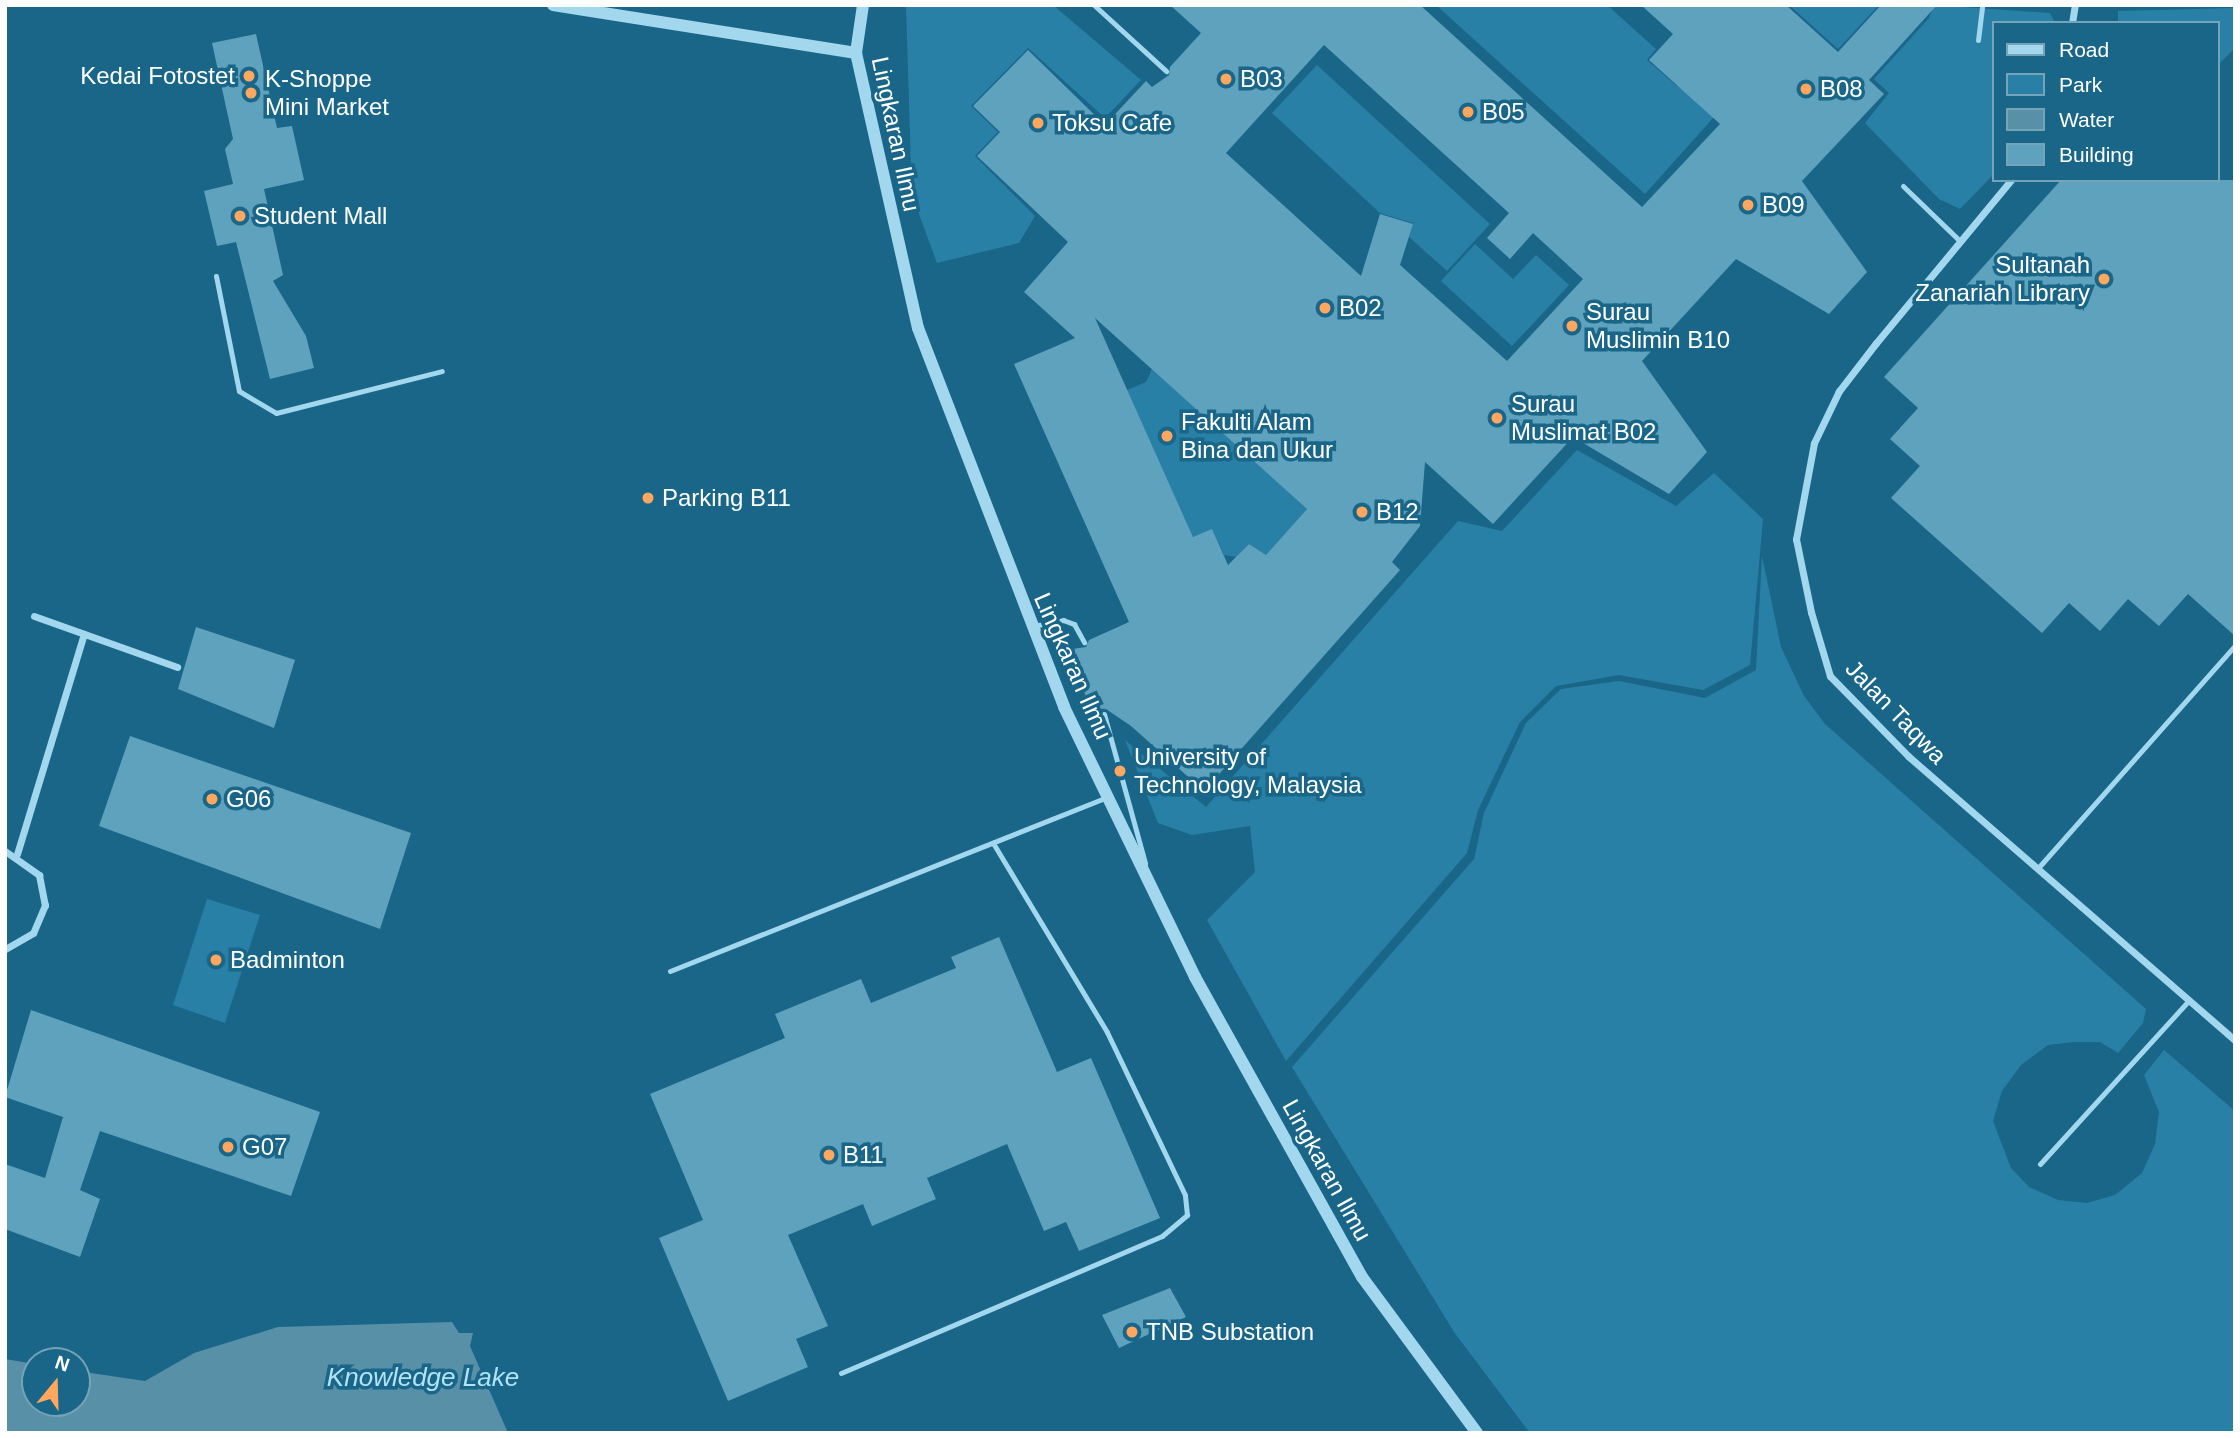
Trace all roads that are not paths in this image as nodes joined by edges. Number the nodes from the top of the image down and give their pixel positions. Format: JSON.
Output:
{"nodes":[{"id":1,"x":553,"y":5,"type":"edge"},
{"id":2,"x":863,"y":5,"type":"edge"},
{"id":3,"x":1094,"y":5,"type":"edge"},
{"id":4,"x":1982,"y":5,"type":"edge"},
{"id":5,"x":1978,"y":40,"type":"dead end"},
{"id":6,"x":856,"y":53,"type":"junction"},
{"id":7,"x":1166,"y":71,"type":"dead end"},
{"id":8,"x":2009,"y":182,"type":"edge"},
{"id":9,"x":1903,"y":186,"type":"dead end"},
{"id":10,"x":1960,"y":241,"type":"junction"},
{"id":11,"x":216,"y":276,"type":"dead end"},
{"id":12,"x":442,"y":371,"type":"dead end"},
{"id":13,"x":34,"y":617,"type":"dead end"},
{"id":14,"x":1031,"y":626,"type":"junction"},
{"id":15,"x":85,"y":634,"type":"junction"},
{"id":16,"x":1084,"y":642,"type":"dead end"},
{"id":17,"x":2235,"y":645,"type":"edge"},
{"id":18,"x":177,"y":667,"type":"dead end"},
{"id":19,"x":1104,"y":713,"type":"dead end"},
{"id":20,"x":1110,"y":796,"type":"junction"},
{"id":21,"x":993,"y":843,"type":"junction"},
{"id":22,"x":5,"y":851,"type":"edge"},
{"id":23,"x":17,"y":855,"type":"junction"},
{"id":24,"x":2038,"y":868,"type":"junction"},
{"id":25,"x":1151,"y":883,"type":"junction"},
{"id":26,"x":5,"y":949,"type":"edge"},
{"id":27,"x":670,"y":971,"type":"dead end"},
{"id":28,"x":2189,"y":1000,"type":"junction"},
{"id":29,"x":2235,"y":1040,"type":"edge"},
{"id":30,"x":2040,"y":1164,"type":"dead end"},
{"id":31,"x":841,"y":1373,"type":"dead end"},
{"id":32,"x":1477,"y":1433,"type":"edge"}],
"edges":[{"from":1,"to":6,"type":"street"},
{"from":2,"to":6,"type":"street","name":"Lingkaran Ilmu"},
{"from":3,"to":7,"type":"lane"},
{"from":4,"to":5,"type":"lane"},
{"from":6,"to":14,"type":"street","name":"Lingkaran Ilmu"},
{"from":8,"to":10,"type":"street","name":"Jalan Taqwa"},
{"from":9,"to":10,"type":"lane"},
{"from":10,"to":24,"type":"street","name":"Jalan Taqwa"},
{"from":11,"to":12,"type":"lane"},
{"from":13,"to":15,"type":"street"},
{"from":14,"to":16,"type":"lane"},
{"from":14,"to":20,"type":"street","name":"Lingkaran Ilmu"},
{"from":15,"to":18,"type":"street"},
{"from":15,"to":23,"type":"street"},
{"from":17,"to":24,"type":"lane"},
{"from":19,"to":25,"type":"lane"},
{"from":20,"to":21,"type":"lane"},
{"from":20,"to":25,"type":"street","name":"Lingkaran Ilmu"},
{"from":21,"to":27,"type":"lane"},
{"from":21,"to":31,"type":"lane"},
{"from":22,"to":23,"type":"street"},
{"from":23,"to":26,"type":"street"},
{"from":24,"to":28,"type":"street","name":"Jalan Taqwa"},
{"from":25,"to":32,"type":"street","name":"Lingkaran Ilmu"},
{"from":28,"to":29,"type":"street","name":"Jalan Taqwa"},
{"from":28,"to":30,"type":"lane"}]}
